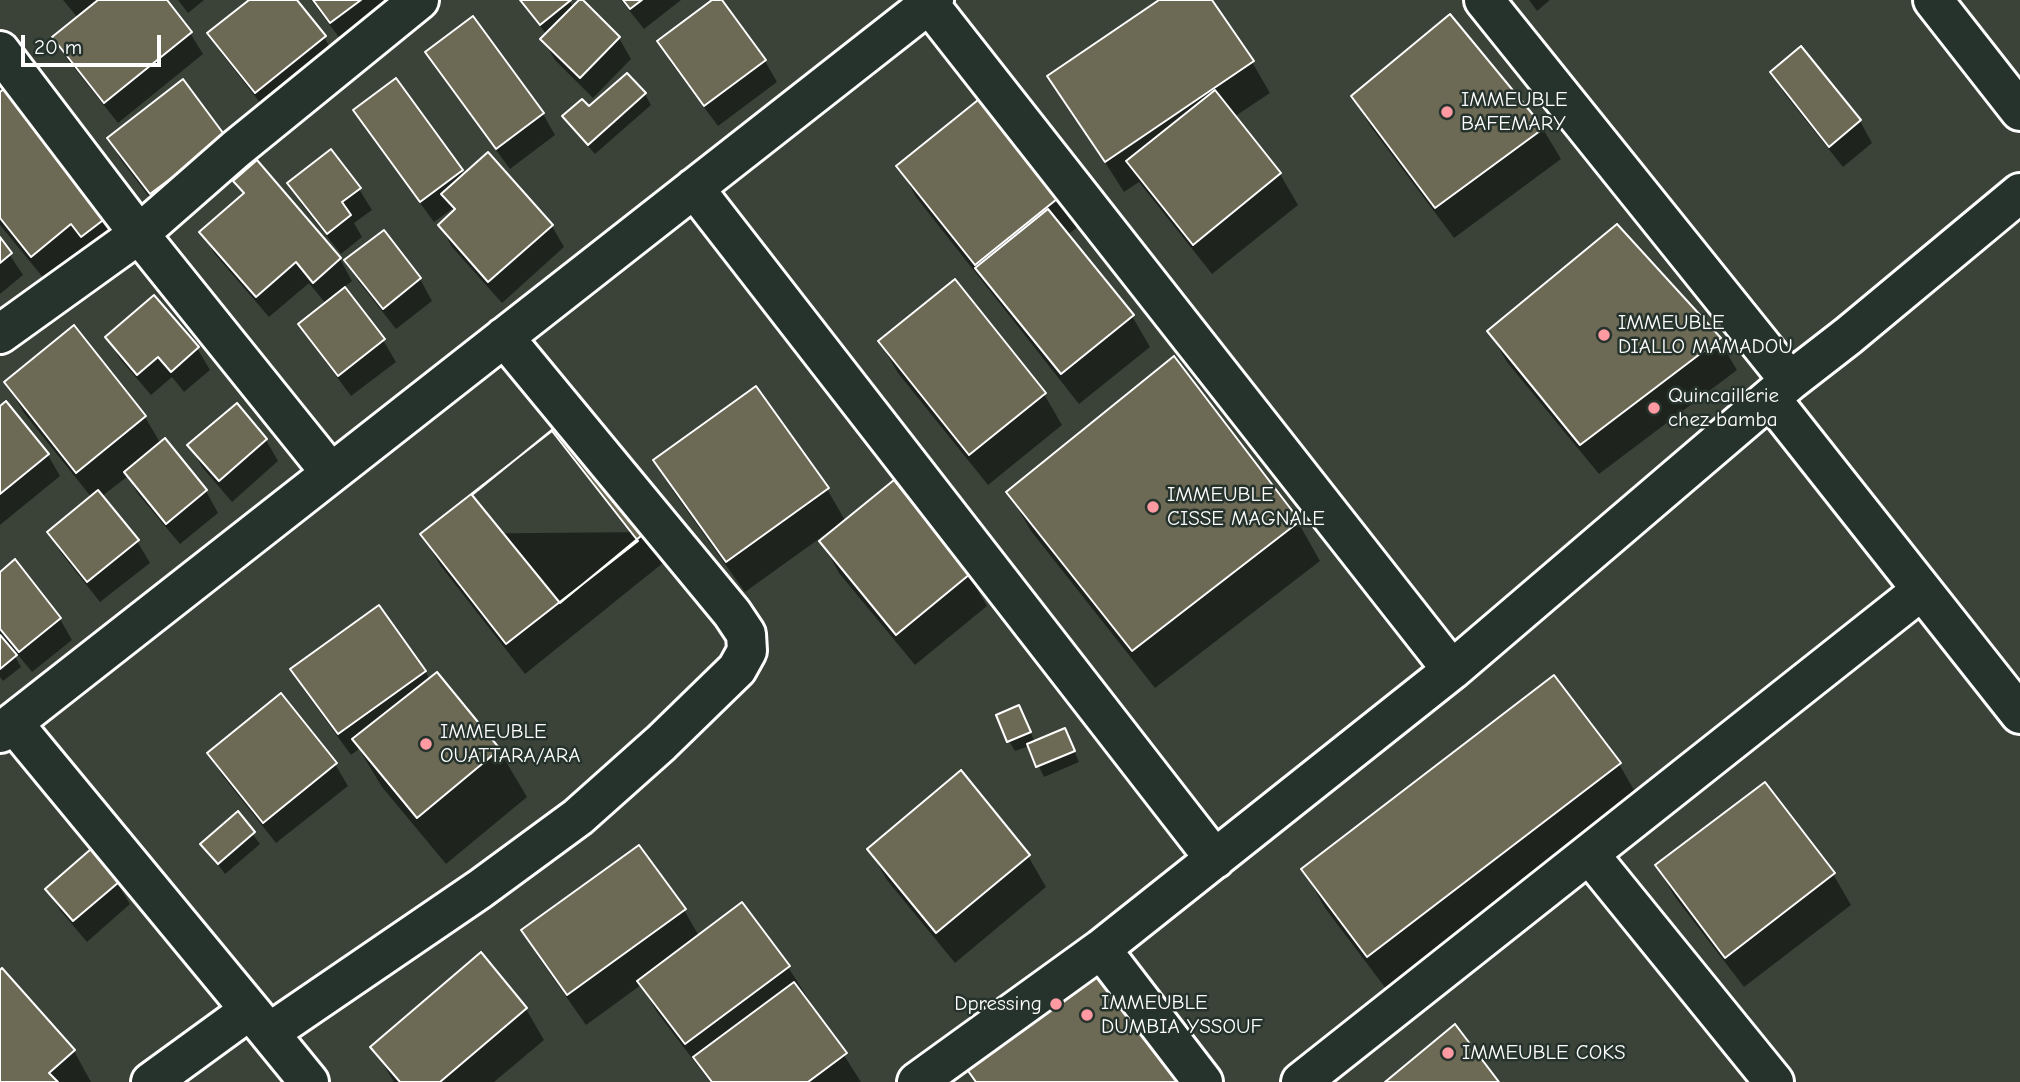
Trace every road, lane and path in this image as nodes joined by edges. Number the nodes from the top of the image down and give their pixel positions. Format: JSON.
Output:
{"nodes":[{"id":1,"x":419,"y":0,"type":"edge"},
{"id":2,"x":1484,"y":0,"type":"edge"},
{"id":3,"x":1933,"y":0,"type":"edge"},
{"id":4,"x":931,"y":2,"type":"edge"},
{"id":5,"x":0,"y":51,"type":"edge"},
{"id":6,"x":2020,"y":111,"type":"edge"},
{"id":7,"x":694,"y":188,"type":"junction"},
{"id":8,"x":2020,"y":193,"type":"edge"},
{"id":9,"x":139,"y":234,"type":"junction"},
{"id":10,"x":0,"y":334,"type":"edge"},
{"id":11,"x":504,"y":337,"type":"junction"},
{"id":12,"x":1780,"y":390,"type":"junction"},
{"id":13,"x":331,"y":473,"type":"junction"},
{"id":14,"x":1922,"y":590,"type":"junction"},
{"id":15,"x":1452,"y":670,"type":"junction"},
{"id":16,"x":2020,"y":714,"type":"edge"},
{"id":17,"x":7,"y":728,"type":"edge"},
{"id":18,"x":1589,"y":854,"type":"junction"},
{"id":19,"x":1215,"y":859,"type":"junction"},
{"id":20,"x":1101,"y":949,"type":"junction"},
{"id":21,"x":259,"y":1022,"type":"junction"},
{"id":22,"x":151,"y":1082,"type":"edge"},
{"id":23,"x":309,"y":1082,"type":"edge"},
{"id":24,"x":917,"y":1082,"type":"edge"},
{"id":25,"x":1203,"y":1082,"type":"edge"},
{"id":26,"x":1301,"y":1082,"type":"edge"},
{"id":27,"x":1774,"y":1082,"type":"edge"}],
"edges":[{"from":1,"to":9,"type":"street"},
{"from":2,"to":12,"type":"street"},
{"from":3,"to":6,"type":"street"},
{"from":4,"to":7,"type":"street"},
{"from":4,"to":15,"type":"street"},
{"from":5,"to":9,"type":"street"},
{"from":7,"to":11,"type":"street"},
{"from":7,"to":19,"type":"street"},
{"from":8,"to":12,"type":"street"},
{"from":9,"to":10,"type":"street"},
{"from":9,"to":13,"type":"street"},
{"from":11,"to":13,"type":"street"},
{"from":11,"to":21,"type":"street"},
{"from":12,"to":14,"type":"street"},
{"from":12,"to":15,"type":"street"},
{"from":13,"to":17,"type":"street"},
{"from":14,"to":16,"type":"street"},
{"from":14,"to":18,"type":"street"},
{"from":15,"to":19,"type":"street"},
{"from":17,"to":21,"type":"street"},
{"from":18,"to":26,"type":"street"},
{"from":18,"to":27,"type":"street"},
{"from":19,"to":20,"type":"street"},
{"from":20,"to":24,"type":"street"},
{"from":20,"to":25,"type":"street"},
{"from":21,"to":22,"type":"street"},
{"from":21,"to":23,"type":"street"}]}
